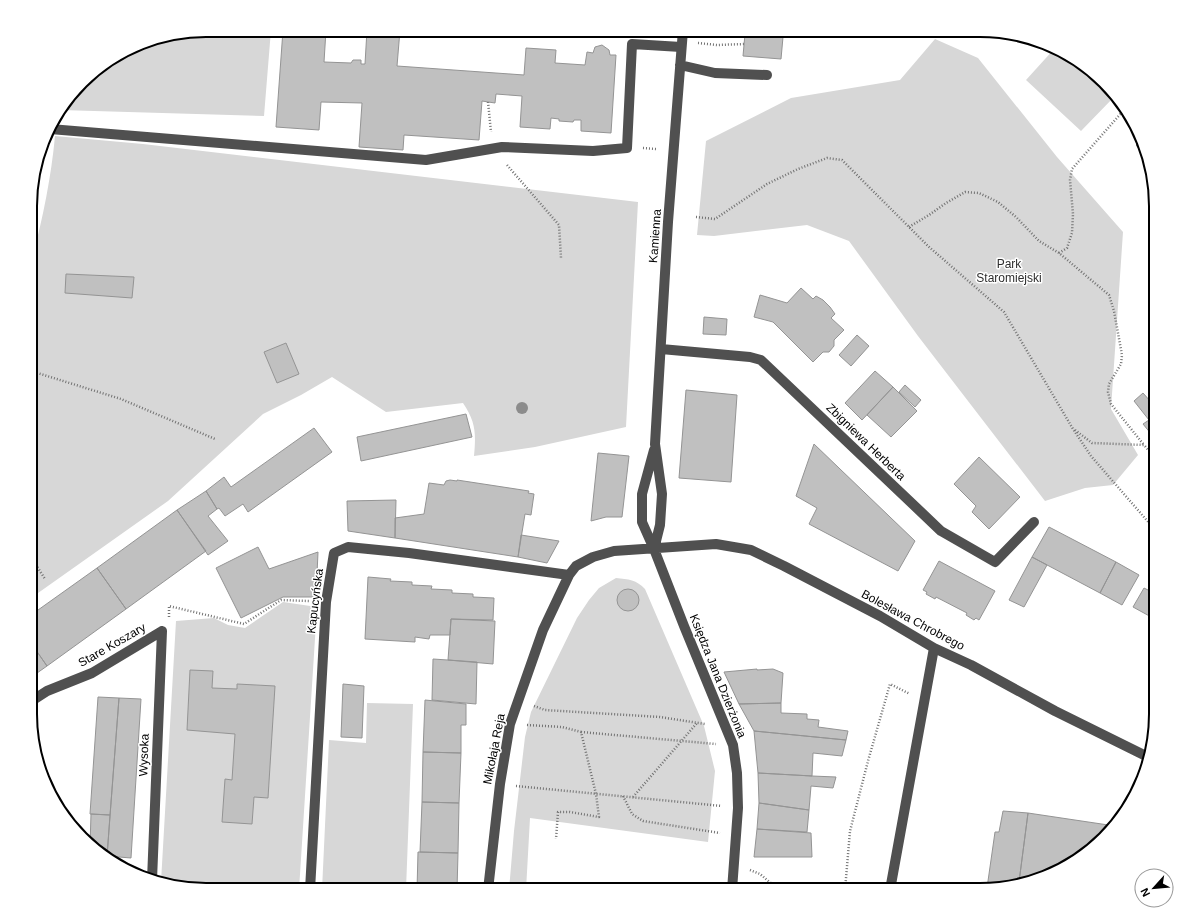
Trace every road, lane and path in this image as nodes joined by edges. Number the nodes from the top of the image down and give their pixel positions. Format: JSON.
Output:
{"nodes":[{"id":1,"x":682,"y":37,"type":"edge"},
{"id":2,"x":682,"y":44,"type":"junction"},
{"id":3,"x":744,"y":44,"type":"dead end"},
{"id":4,"x":680,"y":66,"type":"junction"},
{"id":5,"x":767,"y":75,"type":"dead end"},
{"id":6,"x":1121,"y":114,"type":"edge"},
{"id":7,"x":55,"y":129,"type":"edge"},
{"id":8,"x":505,"y":163,"type":"dead end"},
{"id":9,"x":696,"y":217,"type":"dead end"},
{"id":10,"x":909,"y":227,"type":"junction"},
{"id":11,"x":1059,"y":253,"type":"junction"},
{"id":12,"x":561,"y":258,"type":"dead end"},
{"id":13,"x":661,"y":349,"type":"junction"},
{"id":14,"x":37,"y":373,"type":"edge"},
{"id":15,"x":1073,"y":429,"type":"junction"},
{"id":16,"x":215,"y":439,"type":"dead end"},
{"id":17,"x":655,"y":444,"type":"junction"},
{"id":18,"x":1144,"y":445,"type":"junction"},
{"id":19,"x":1149,"y":451,"type":"edge"},
{"id":20,"x":1034,"y":522,"type":"dead end"},
{"id":21,"x":1149,"y":523,"type":"edge"},
{"id":22,"x":654,"y":549,"type":"junction"},
{"id":23,"x":37,"y":566,"type":"edge"},
{"id":24,"x":569,"y":575,"type":"junction"},
{"id":25,"x":45,"y":579,"type":"dead end"},
{"id":26,"x":326,"y":602,"type":"junction"},
{"id":27,"x":162,"y":631,"type":"junction"},
{"id":28,"x":934,"y":648,"type":"junction"},
{"id":29,"x":37,"y":697,"type":"edge"},
{"id":30,"x":519,"y":699,"type":"junction"},
{"id":31,"x":924,"y":701,"type":"junction"},
{"id":32,"x":697,"y":723,"type":"junction"},
{"id":33,"x":510,"y":724,"type":"junction"},
{"id":34,"x":726,"y":725,"type":"junction"},
{"id":35,"x":580,"y":732,"type":"junction"},
{"id":36,"x":681,"y":741,"type":"junction"},
{"id":37,"x":733,"y":745,"type":"junction"},
{"id":38,"x":1144,"y":754,"type":"edge"},
{"id":39,"x":500,"y":784,"type":"junction"},
{"id":40,"x":596,"y":794,"type":"junction"},
{"id":41,"x":623,"y":796,"type":"junction"},
{"id":42,"x":632,"y":797,"type":"junction"},
{"id":43,"x":738,"y":808,"type":"junction"},
{"id":44,"x":736,"y":836,"type":"junction"},
{"id":45,"x":556,"y":839,"type":"dead end"},
{"id":46,"x":735,"y":864,"type":"junction"},
{"id":47,"x":152,"y":874,"type":"edge"},
{"id":48,"x":310,"y":883,"type":"edge"},
{"id":49,"x":489,"y":883,"type":"edge"},
{"id":50,"x":733,"y":883,"type":"edge"},
{"id":51,"x":771,"y":883,"type":"edge"},
{"id":52,"x":846,"y":883,"type":"edge"},
{"id":53,"x":891,"y":883,"type":"edge"}],
"edges":[{"from":1,"to":2,"type":"street","name":"Kamienna"},
{"from":2,"to":3,"type":"path"},
{"from":2,"to":4,"type":"street","name":"Kamienna"},
{"from":2,"to":7,"type":"street"},
{"from":4,"to":5,"type":"street"},
{"from":4,"to":13,"type":"street","name":"Kamienna"},
{"from":6,"to":11,"type":"path"},
{"from":8,"to":12,"type":"path"},
{"from":9,"to":10,"type":"path"},
{"from":10,"to":11,"type":"path"},
{"from":10,"to":15,"type":"path"},
{"from":11,"to":18,"type":"path"},
{"from":13,"to":17,"type":"street","name":"Kamienna"},
{"from":13,"to":20,"type":"street","name":"Zbigniewa Herberta"},
{"from":14,"to":16,"type":"path"},
{"from":15,"to":18,"type":"path"},
{"from":15,"to":21,"type":"path"},
{"from":17,"to":22,"type":"street","name":"Kamienna"},
{"from":17,"to":22,"type":"street","name":"Kamienna"},
{"from":18,"to":19,"type":"path"},
{"from":22,"to":24,"type":"street","name":"Bolesława Chrobrego"},
{"from":22,"to":28,"type":"street","name":"Bolesława Chrobrego"},
{"from":22,"to":34,"type":"street","name":"Księdza Jana Dzierżonia"},
{"from":23,"to":25,"type":"path"},
{"from":24,"to":26,"type":"street","name":"Kapucyńska"},
{"from":24,"to":30,"type":"street","name":"Mikołaja Reja"},
{"from":26,"to":27,"type":"path"},
{"from":26,"to":48,"type":"street","name":"Kapucyńska"},
{"from":27,"to":29,"type":"street","name":"Stare Koszary"},
{"from":27,"to":47,"type":"street","name":"Wysoka"},
{"from":28,"to":31,"type":"street"},
{"from":28,"to":38,"type":"street","name":"Bolesława Chrobrego"},
{"from":30,"to":32,"type":"path"},
{"from":30,"to":33,"type":"street","name":"Mikołaja Reja"},
{"from":31,"to":52,"type":"path"},
{"from":31,"to":53,"type":"street"},
{"from":32,"to":34,"type":"path"},
{"from":32,"to":36,"type":"path"},
{"from":33,"to":35,"type":"path"},
{"from":33,"to":39,"type":"street","name":"Mikołaja Reja"},
{"from":34,"to":37,"type":"street","name":"Księdza Jana Dzierżonia"},
{"from":35,"to":36,"type":"path"},
{"from":35,"to":40,"type":"path"},
{"from":36,"to":37,"type":"path"},
{"from":36,"to":42,"type":"path"},
{"from":37,"to":43,"type":"street","name":"Księdza Jana Dzierżonia"},
{"from":39,"to":40,"type":"path"},
{"from":39,"to":49,"type":"street","name":"Mikołaja Reja"},
{"from":40,"to":41,"type":"path"},
{"from":40,"to":45,"type":"path"},
{"from":41,"to":42,"type":"path"},
{"from":41,"to":44,"type":"path"},
{"from":42,"to":43,"type":"path"},
{"from":43,"to":44,"type":"street","name":"Księdza Jana Dzierżonia"},
{"from":44,"to":46,"type":"street","name":"Księdza Jana Dzierżonia"},
{"from":46,"to":50,"type":"street","name":"Księdza Jana Dzierżonia"},
{"from":46,"to":51,"type":"path"}]}
